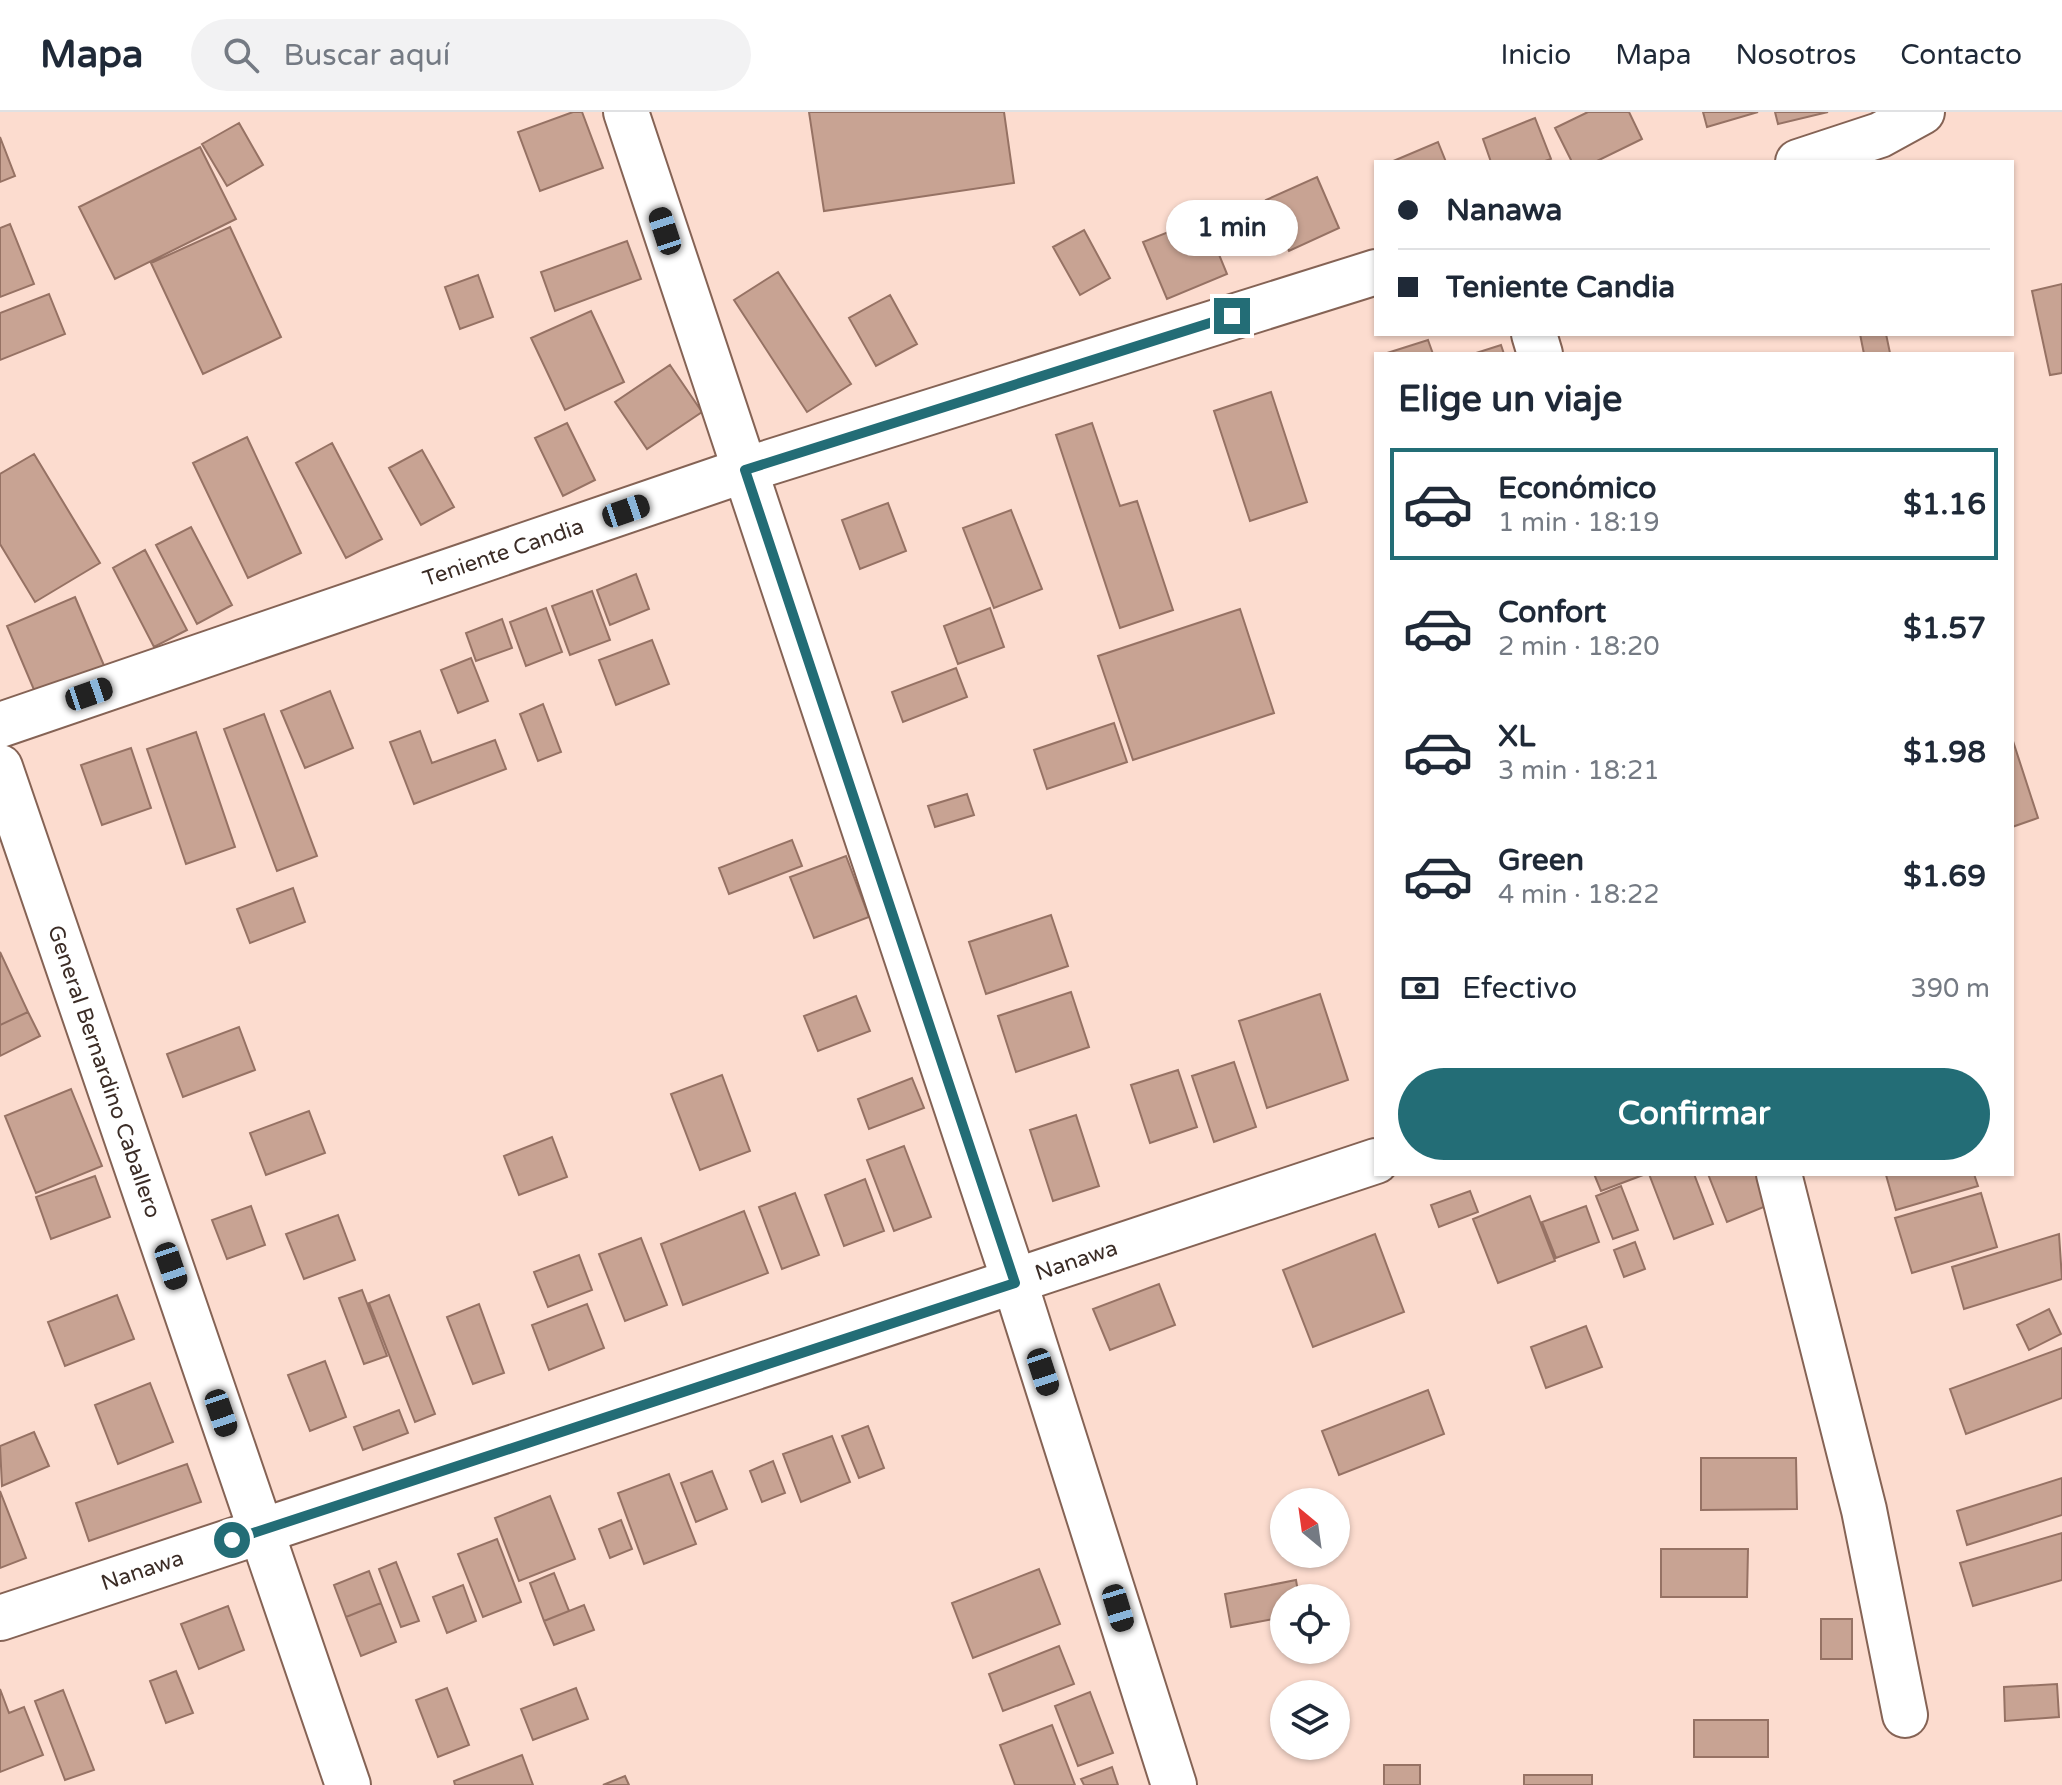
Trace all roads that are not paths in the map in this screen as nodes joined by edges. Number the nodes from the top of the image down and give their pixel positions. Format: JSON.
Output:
{"nodes":[{"id":1,"x":626,"y":112,"type":"edge"},
{"id":2,"x":1922,"y":112,"type":"edge"},
{"id":3,"x":1804,"y":160,"type":"edge"},
{"id":4,"x":1374,"y":273,"type":"edge"},
{"id":5,"x":745,"y":470,"type":"junction"},
{"id":6,"x":0,"y":725,"type":"edge"},
{"id":7,"x":0,"y":767,"type":"edge"},
{"id":8,"x":1374,"y":1162,"type":"edge"},
{"id":9,"x":1780,"y":1176,"type":"edge"},
{"id":10,"x":1015,"y":1283,"type":"junction"},
{"id":11,"x":261,"y":1530,"type":"junction"},
{"id":12,"x":0,"y":1618,"type":"edge"},
{"id":13,"x":1905,"y":1715,"type":"dead end"},
{"id":14,"x":348,"y":1785,"type":"edge"},
{"id":15,"x":1174,"y":1785,"type":"edge"}],
"edges":[{"from":1,"to":5,"type":"street"},
{"from":2,"to":3,"type":"street"},
{"from":4,"to":5,"type":"street","name":"Teniente Candia"},
{"from":5,"to":6,"type":"street","name":"Teniente Candia"},
{"from":5,"to":10,"type":"street"},
{"from":7,"to":11,"type":"street","name":"General Bernardino Caballero"},
{"from":8,"to":10,"type":"street","name":"Nanawa"},
{"from":9,"to":13,"type":"street"},
{"from":10,"to":11,"type":"street","name":"Nanawa"},
{"from":10,"to":15,"type":"street"},
{"from":11,"to":12,"type":"street","name":"Nanawa"},
{"from":11,"to":14,"type":"street","name":"General Bernardino Caballero"}]}
